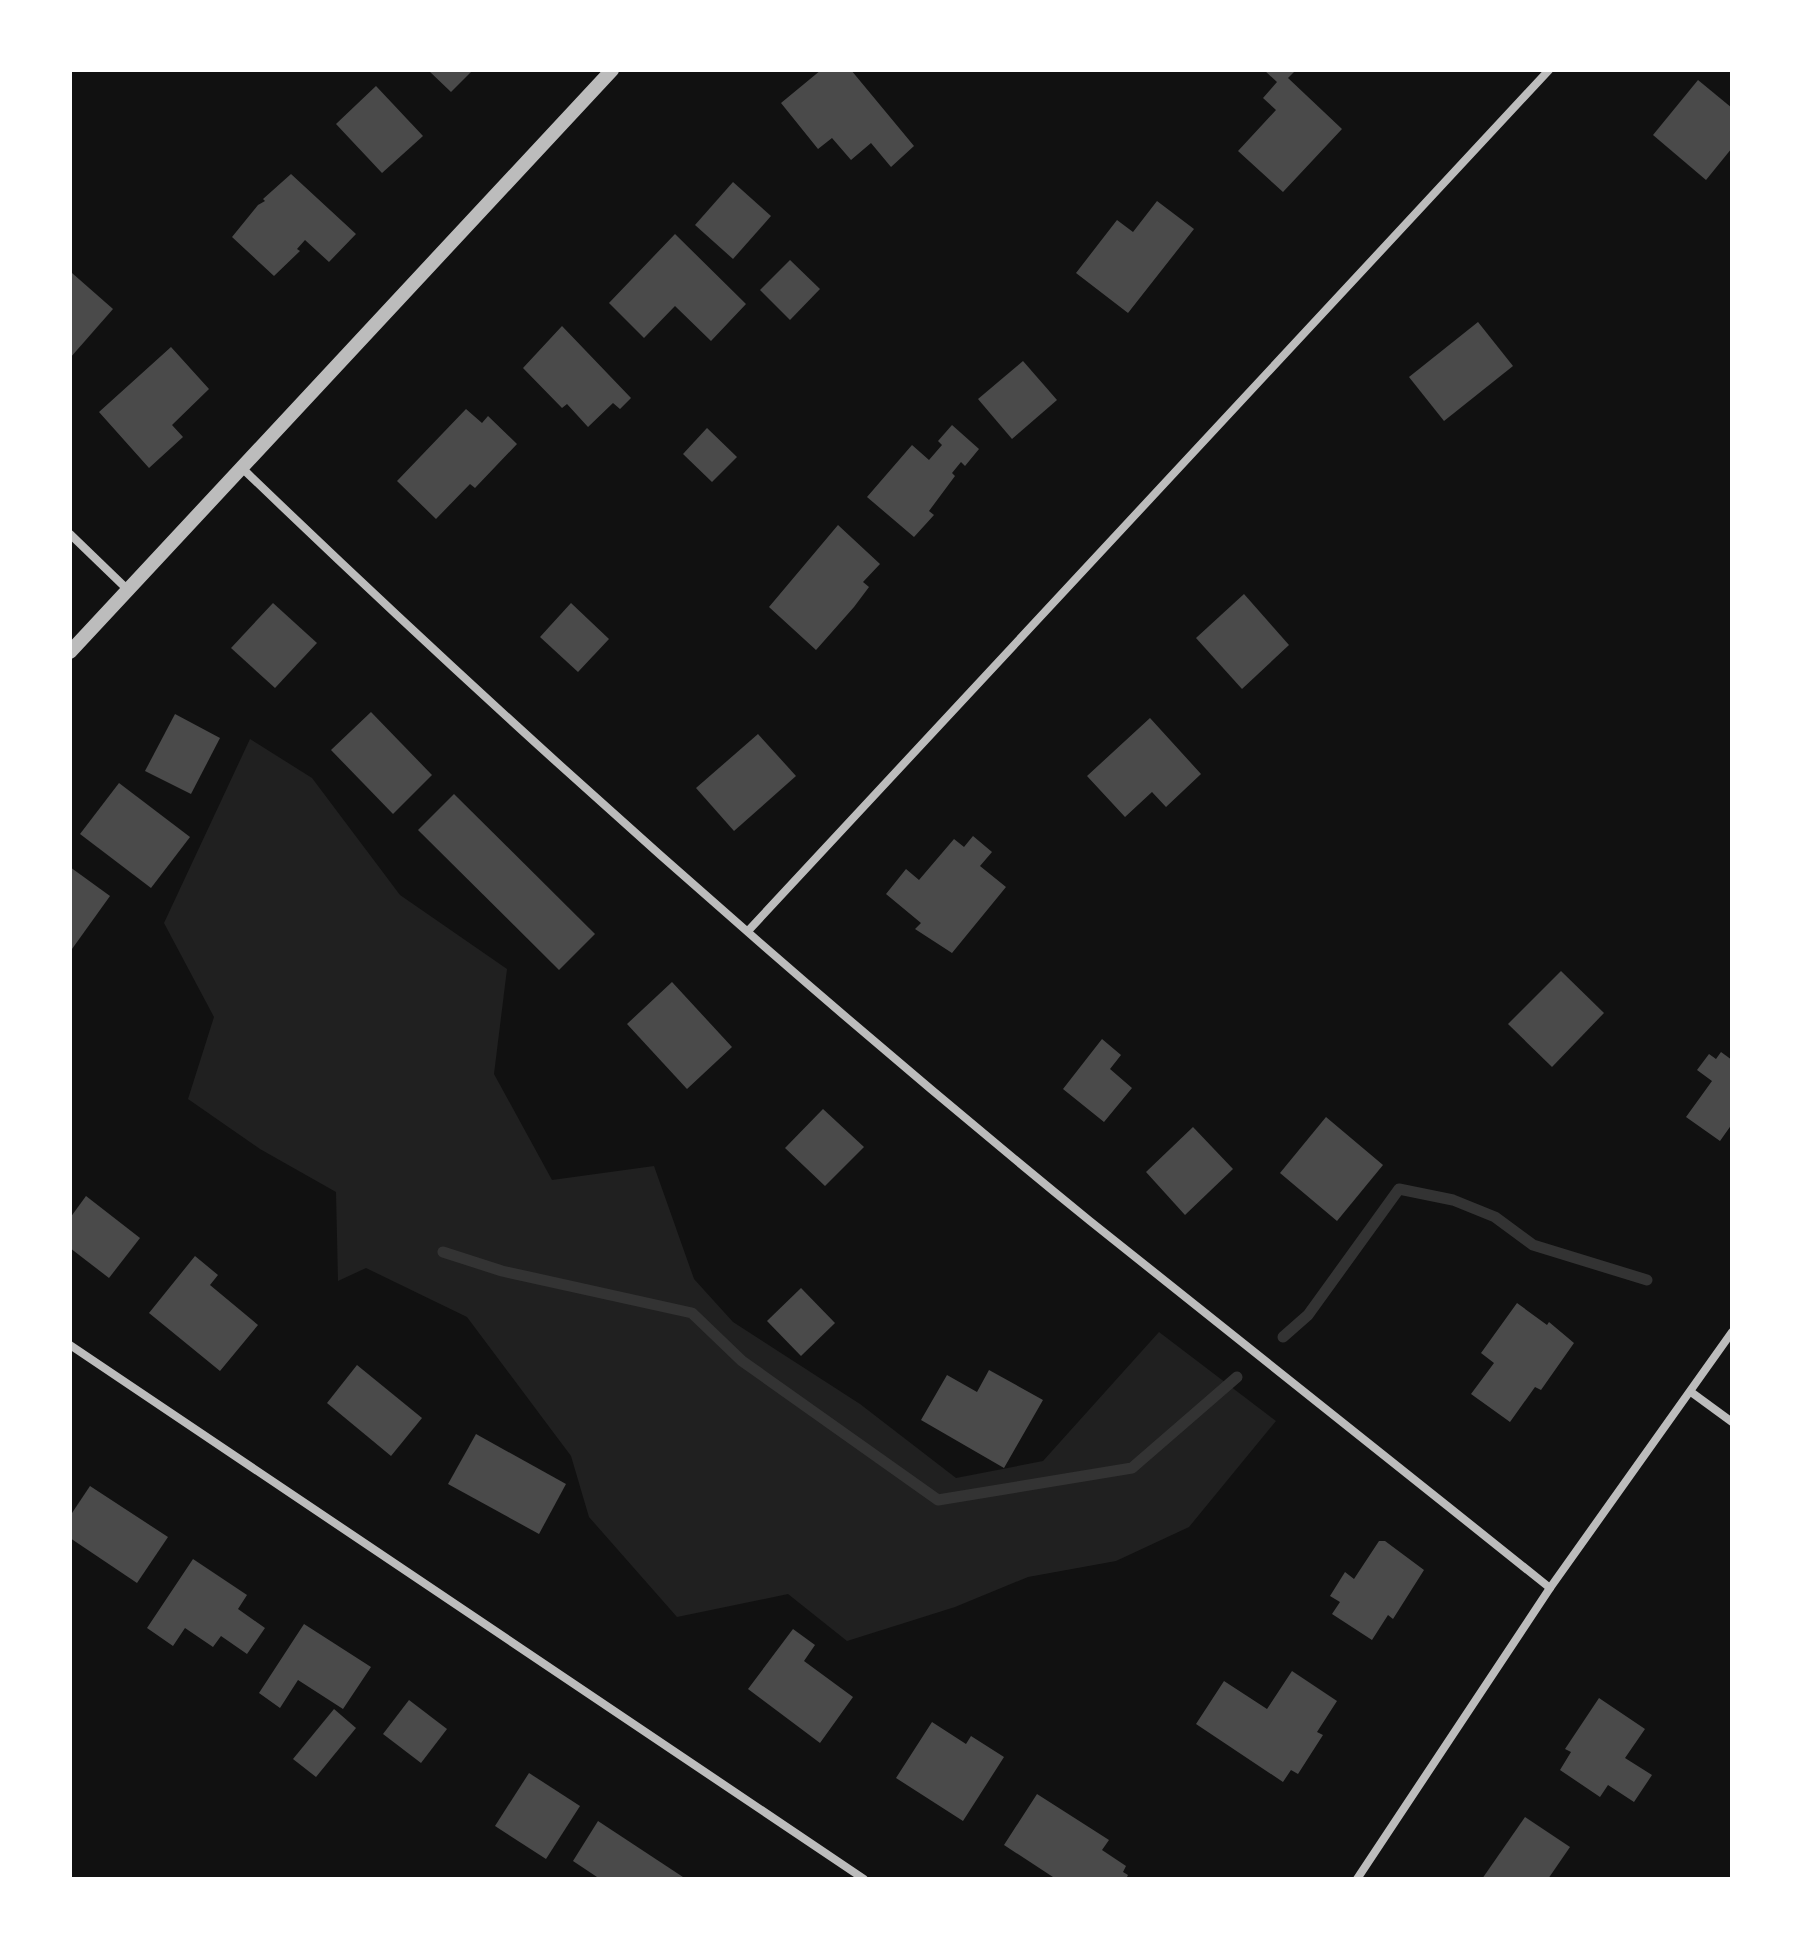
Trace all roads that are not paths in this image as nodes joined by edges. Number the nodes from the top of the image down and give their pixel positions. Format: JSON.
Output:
{"nodes":[{"id":1,"x":612,"y":70,"type":"edge"},
{"id":2,"x":1549,"y":70,"type":"edge"},
{"id":3,"x":242,"y":468,"type":"junction"},
{"id":4,"x":70,"y":534,"type":"edge"},
{"id":5,"x":128,"y":590,"type":"junction"},
{"id":6,"x":70,"y":652,"type":"edge"},
{"id":7,"x":748,"y":931,"type":"junction"},
{"id":8,"x":1732,"y":1332,"type":"edge"},
{"id":9,"x":70,"y":1345,"type":"edge"},
{"id":10,"x":1691,"y":1392,"type":"junction"},
{"id":11,"x":1732,"y":1422,"type":"edge"},
{"id":12,"x":1550,"y":1588,"type":"junction"},
{"id":13,"x":864,"y":1879,"type":"edge"},
{"id":14,"x":1357,"y":1879,"type":"edge"}],
"edges":[{"from":1,"to":3,"type":"street"},
{"from":2,"to":7,"type":"street"},
{"from":3,"to":5,"type":"street"},
{"from":3,"to":7,"type":"street"},
{"from":4,"to":5,"type":"street"},
{"from":5,"to":6,"type":"street"},
{"from":7,"to":12,"type":"street"},
{"from":8,"to":10,"type":"street"},
{"from":9,"to":13,"type":"street"},
{"from":10,"to":11,"type":"street"},
{"from":10,"to":12,"type":"street"},
{"from":12,"to":14,"type":"street"}]}
